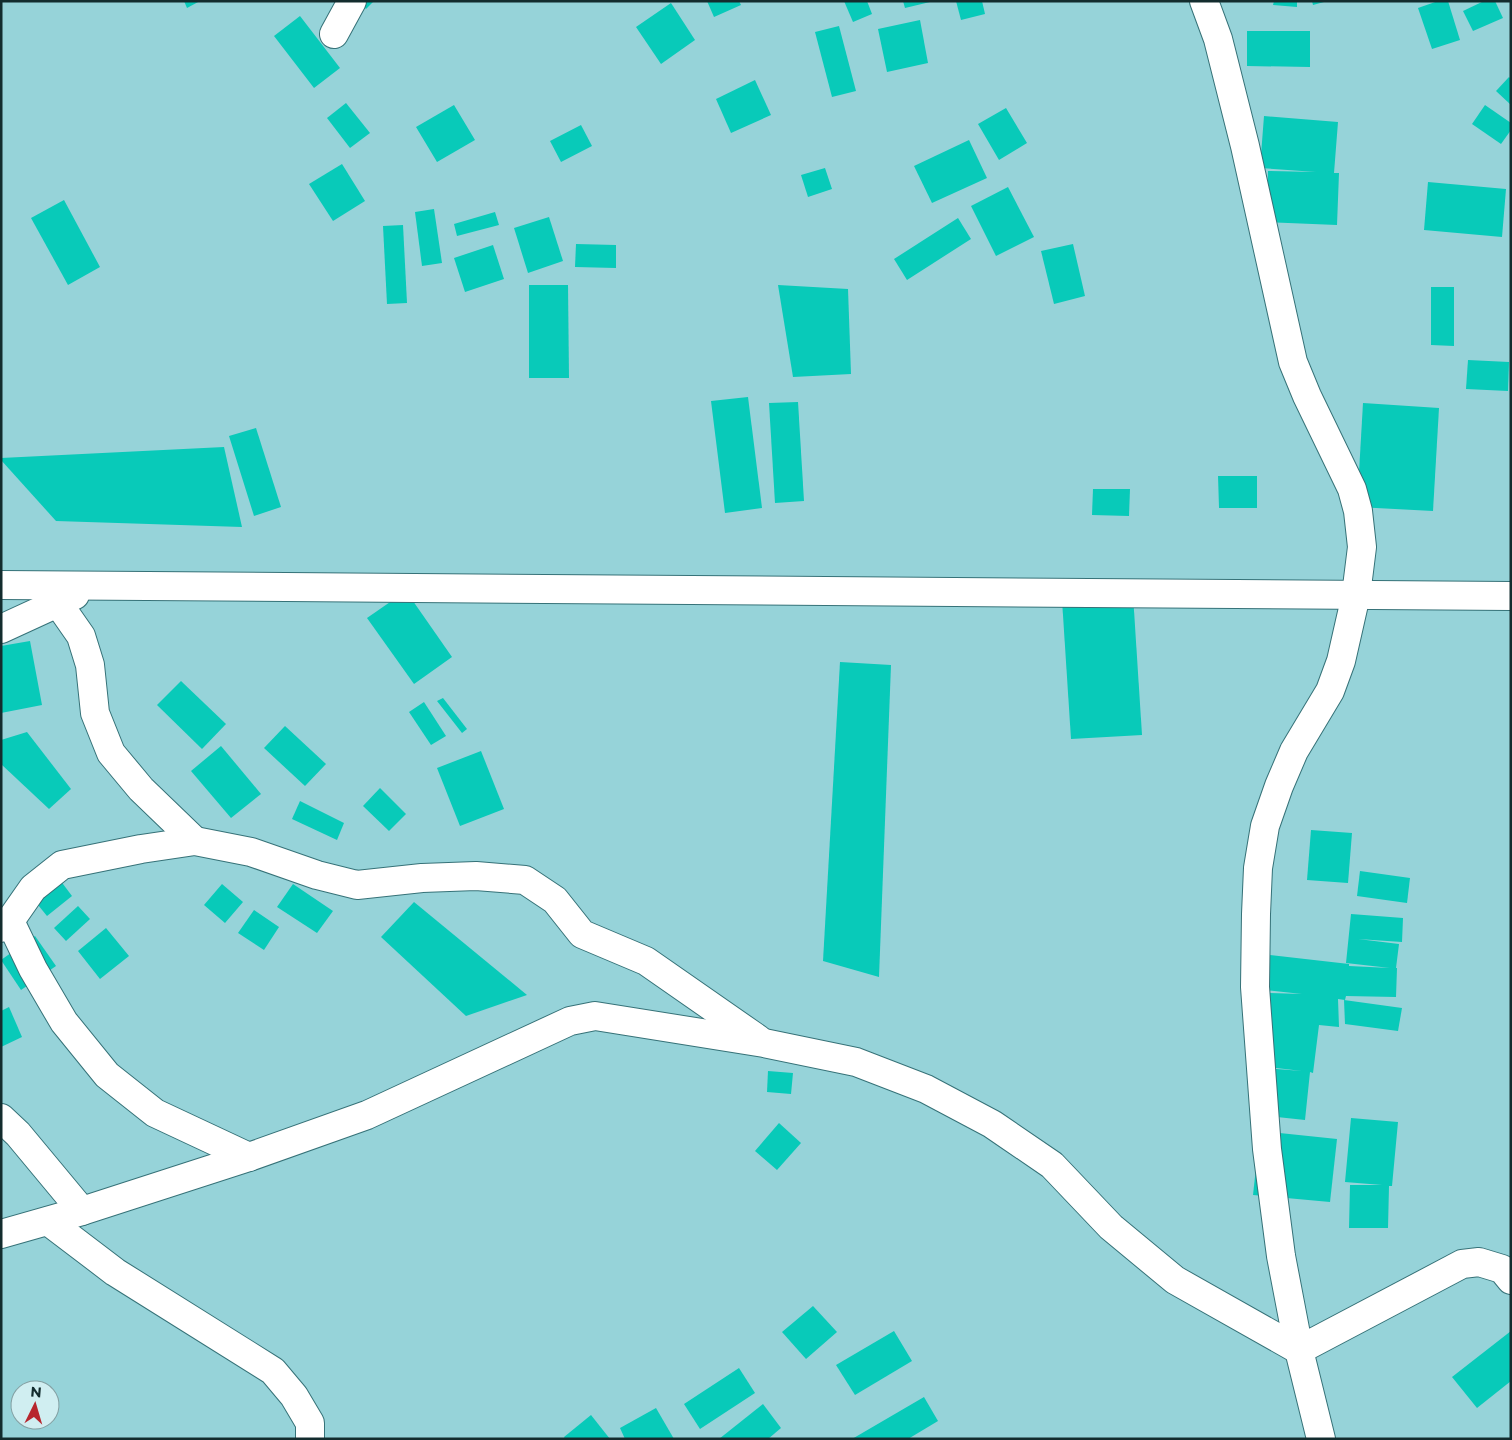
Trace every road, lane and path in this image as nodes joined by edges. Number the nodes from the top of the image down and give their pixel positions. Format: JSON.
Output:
{"nodes":[{"id":1,"x":352,"y":1,"type":"edge"},
{"id":2,"x":1204,"y":1,"type":"edge"},
{"id":3,"x":334,"y":34,"type":"dead end"},
{"id":4,"x":1,"y":585,"type":"edge"},
{"id":5,"x":96,"y":586,"type":"junction"},
{"id":6,"x":1356,"y":595,"type":"junction"},
{"id":7,"x":1511,"y":596,"type":"edge"},
{"id":8,"x":58,"y":603,"type":"junction"},
{"id":9,"x":1,"y":629,"type":"edge"},
{"id":10,"x":195,"y":841,"type":"junction"},
{"id":11,"x":6,"y":925,"type":"edge"},
{"id":12,"x":764,"y":1043,"type":"junction"},
{"id":13,"x":1,"y":1118,"type":"edge"},
{"id":14,"x":250,"y":1158,"type":"junction"},
{"id":15,"x":82,"y":1211,"type":"junction"},
{"id":16,"x":48,"y":1221,"type":"junction"},
{"id":17,"x":1,"y":1234,"type":"edge"},
{"id":18,"x":1511,"y":1280,"type":"edge"},
{"id":19,"x":1300,"y":1350,"type":"junction"},
{"id":20,"x":310,"y":1439,"type":"edge"},
{"id":21,"x":1321,"y":1439,"type":"edge"}],
"edges":[{"from":1,"to":3,"type":"street"},
{"from":2,"to":6,"type":"street"},
{"from":4,"to":5,"type":"street"},
{"from":5,"to":6,"type":"street"},
{"from":5,"to":8,"type":"street"},
{"from":6,"to":7,"type":"street"},
{"from":6,"to":19,"type":"street"},
{"from":8,"to":9,"type":"street"},
{"from":8,"to":10,"type":"street"},
{"from":10,"to":11,"type":"street"},
{"from":10,"to":12,"type":"street"},
{"from":11,"to":14,"type":"street"},
{"from":12,"to":14,"type":"street"},
{"from":12,"to":19,"type":"street"},
{"from":13,"to":15,"type":"street"},
{"from":14,"to":15,"type":"street"},
{"from":15,"to":16,"type":"street"},
{"from":16,"to":17,"type":"street"},
{"from":16,"to":20,"type":"street"},
{"from":18,"to":19,"type":"street"},
{"from":19,"to":21,"type":"street"}]}
